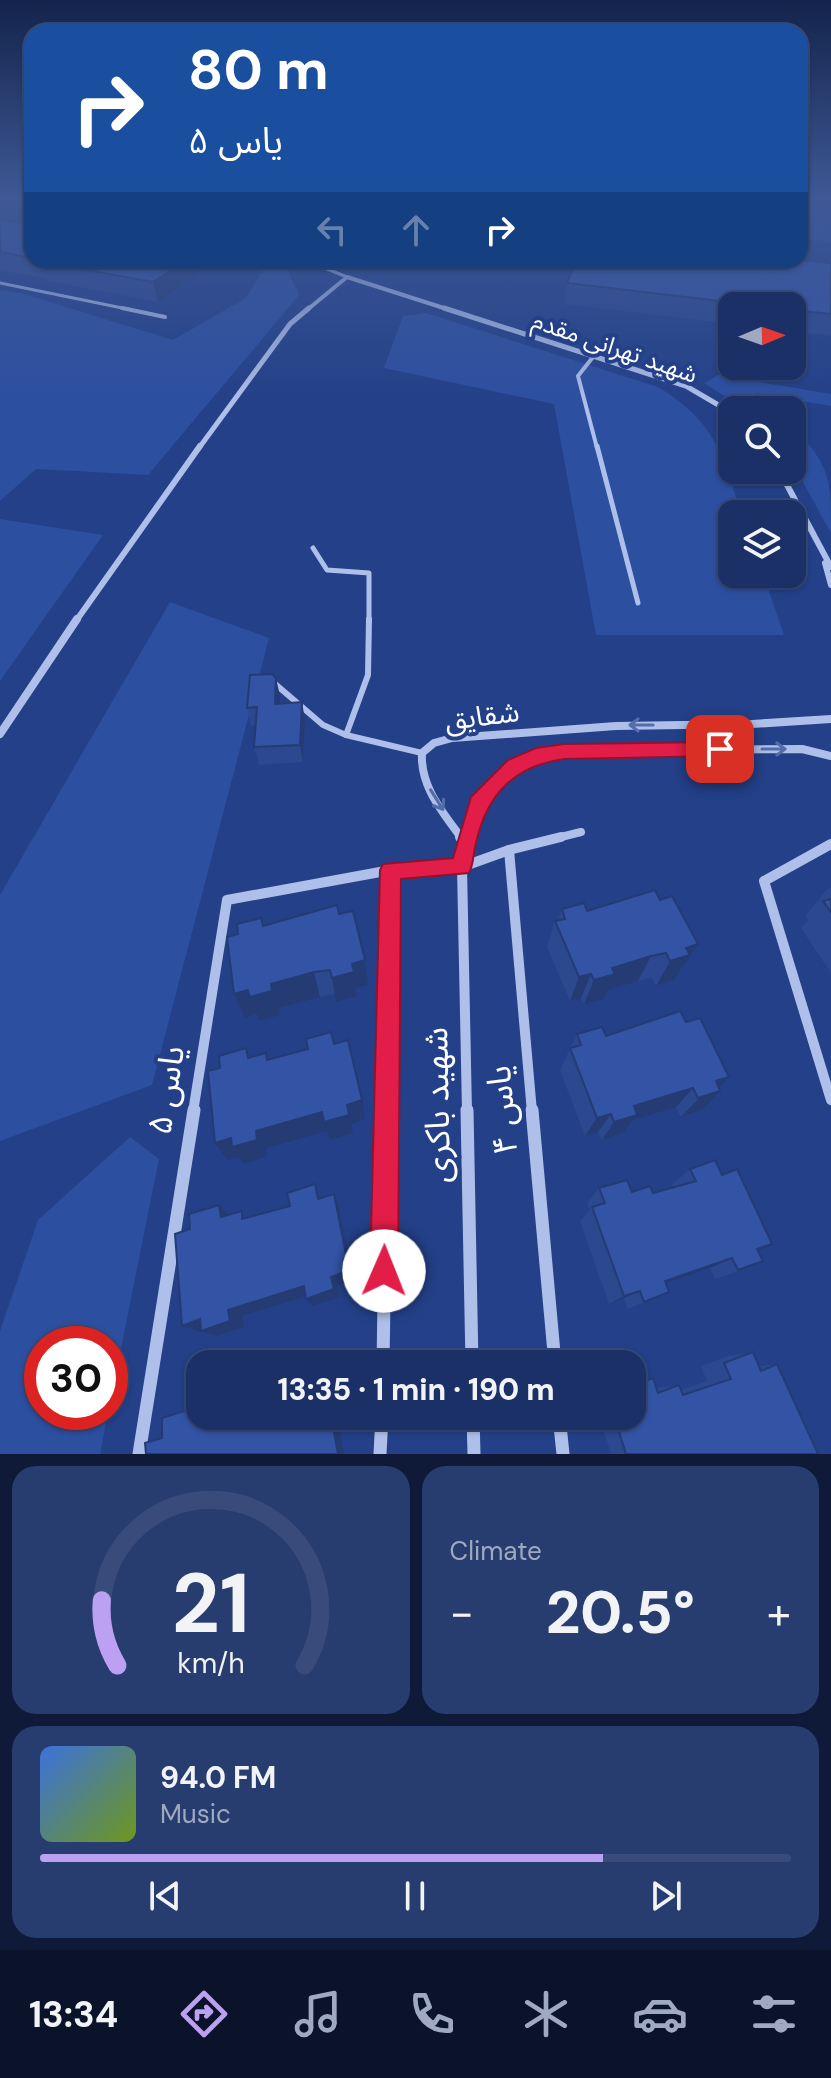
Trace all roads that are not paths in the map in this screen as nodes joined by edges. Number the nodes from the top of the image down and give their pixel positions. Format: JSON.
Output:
{"nodes":[{"id":1,"x":325,"y":268,"type":"edge"},
{"id":2,"x":347,"y":277,"type":"junction"},
{"id":3,"x":0,"y":283,"type":"edge"},
{"id":4,"x":165,"y":317,"type":"dead end"},
{"id":5,"x":593,"y":357,"type":"junction"},
{"id":6,"x":718,"y":405,"type":"edge"},
{"id":7,"x":786,"y":484,"type":"edge"},
{"id":8,"x":313,"y":548,"type":"dead end"},
{"id":9,"x":824,"y":558,"type":"junction"},
{"id":10,"x":831,"y":567,"type":"edge"},
{"id":11,"x":831,"y":585,"type":"edge"},
{"id":12,"x":638,"y":603,"type":"dead end"},
{"id":13,"x":274,"y":683,"type":"edge"},
{"id":14,"x":831,"y":719,"type":"edge"},
{"id":15,"x":0,"y":734,"type":"edge"},
{"id":16,"x":346,"y":735,"type":"junction"},
{"id":17,"x":422,"y":753,"type":"junction"},
{"id":18,"x":831,"y":756,"type":"edge"},
{"id":19,"x":581,"y":832,"type":"dead end"},
{"id":20,"x":465,"y":844,"type":"junction"},
{"id":21,"x":831,"y":844,"type":"edge"},
{"id":22,"x":509,"y":850,"type":"junction"},
{"id":23,"x":462,"y":867,"type":"junction"},
{"id":24,"x":391,"y":870,"type":"junction"},
{"id":25,"x":831,"y":1100,"type":"edge"},
{"id":26,"x":383,"y":1350,"type":"edge"},
{"id":27,"x":472,"y":1350,"type":"edge"},
{"id":28,"x":554,"y":1350,"type":"edge"},
{"id":29,"x":381,"y":1430,"type":"edge"},
{"id":30,"x":473,"y":1430,"type":"edge"},
{"id":31,"x":560,"y":1430,"type":"edge"},
{"id":32,"x":139,"y":1454,"type":"edge"},
{"id":33,"x":380,"y":1454,"type":"edge"},
{"id":34,"x":474,"y":1454,"type":"edge"},
{"id":35,"x":563,"y":1454,"type":"edge"}],
"edges":[{"from":1,"to":2,"type":"lane"},
{"from":2,"to":5,"type":"street","name":"شهید تهرانی مقدم"},
{"from":2,"to":15,"type":"street"},
{"from":3,"to":4,"type":"lane"},
{"from":5,"to":6,"type":"street","name":"شهید تهرانی مقدم"},
{"from":5,"to":12,"type":"lane"},
{"from":7,"to":9,"type":"street"},
{"from":8,"to":16,"type":"lane"},
{"from":9,"to":10,"type":"street"},
{"from":9,"to":11,"type":"street"},
{"from":13,"to":16,"type":"lane"},
{"from":14,"to":17,"type":"street","name":"شقایق","one_way":true},
{"from":16,"to":17,"type":"lane"},
{"from":17,"to":20,"type":"street","name":"شقایق","one_way":true},
{"from":20,"to":18,"type":"street","name":"شقایق","one_way":true},
{"from":19,"to":22,"type":"street"},
{"from":20,"to":23,"type":"street","name":"شهید باکری"},
{"from":21,"to":25,"type":"street"},
{"from":22,"to":23,"type":"street"},
{"from":22,"to":28,"type":"street","name":"یاس ۴"},
{"from":23,"to":24,"type":"street","name":"یاس ۵"},
{"from":23,"to":27,"type":"street","name":"شهید باکری"},
{"from":24,"to":26,"type":"street"},
{"from":24,"to":32,"type":"street","name":"یاس ۵"},
{"from":29,"to":33,"type":"street"},
{"from":30,"to":34,"type":"street"},
{"from":31,"to":35,"type":"street"}]}
